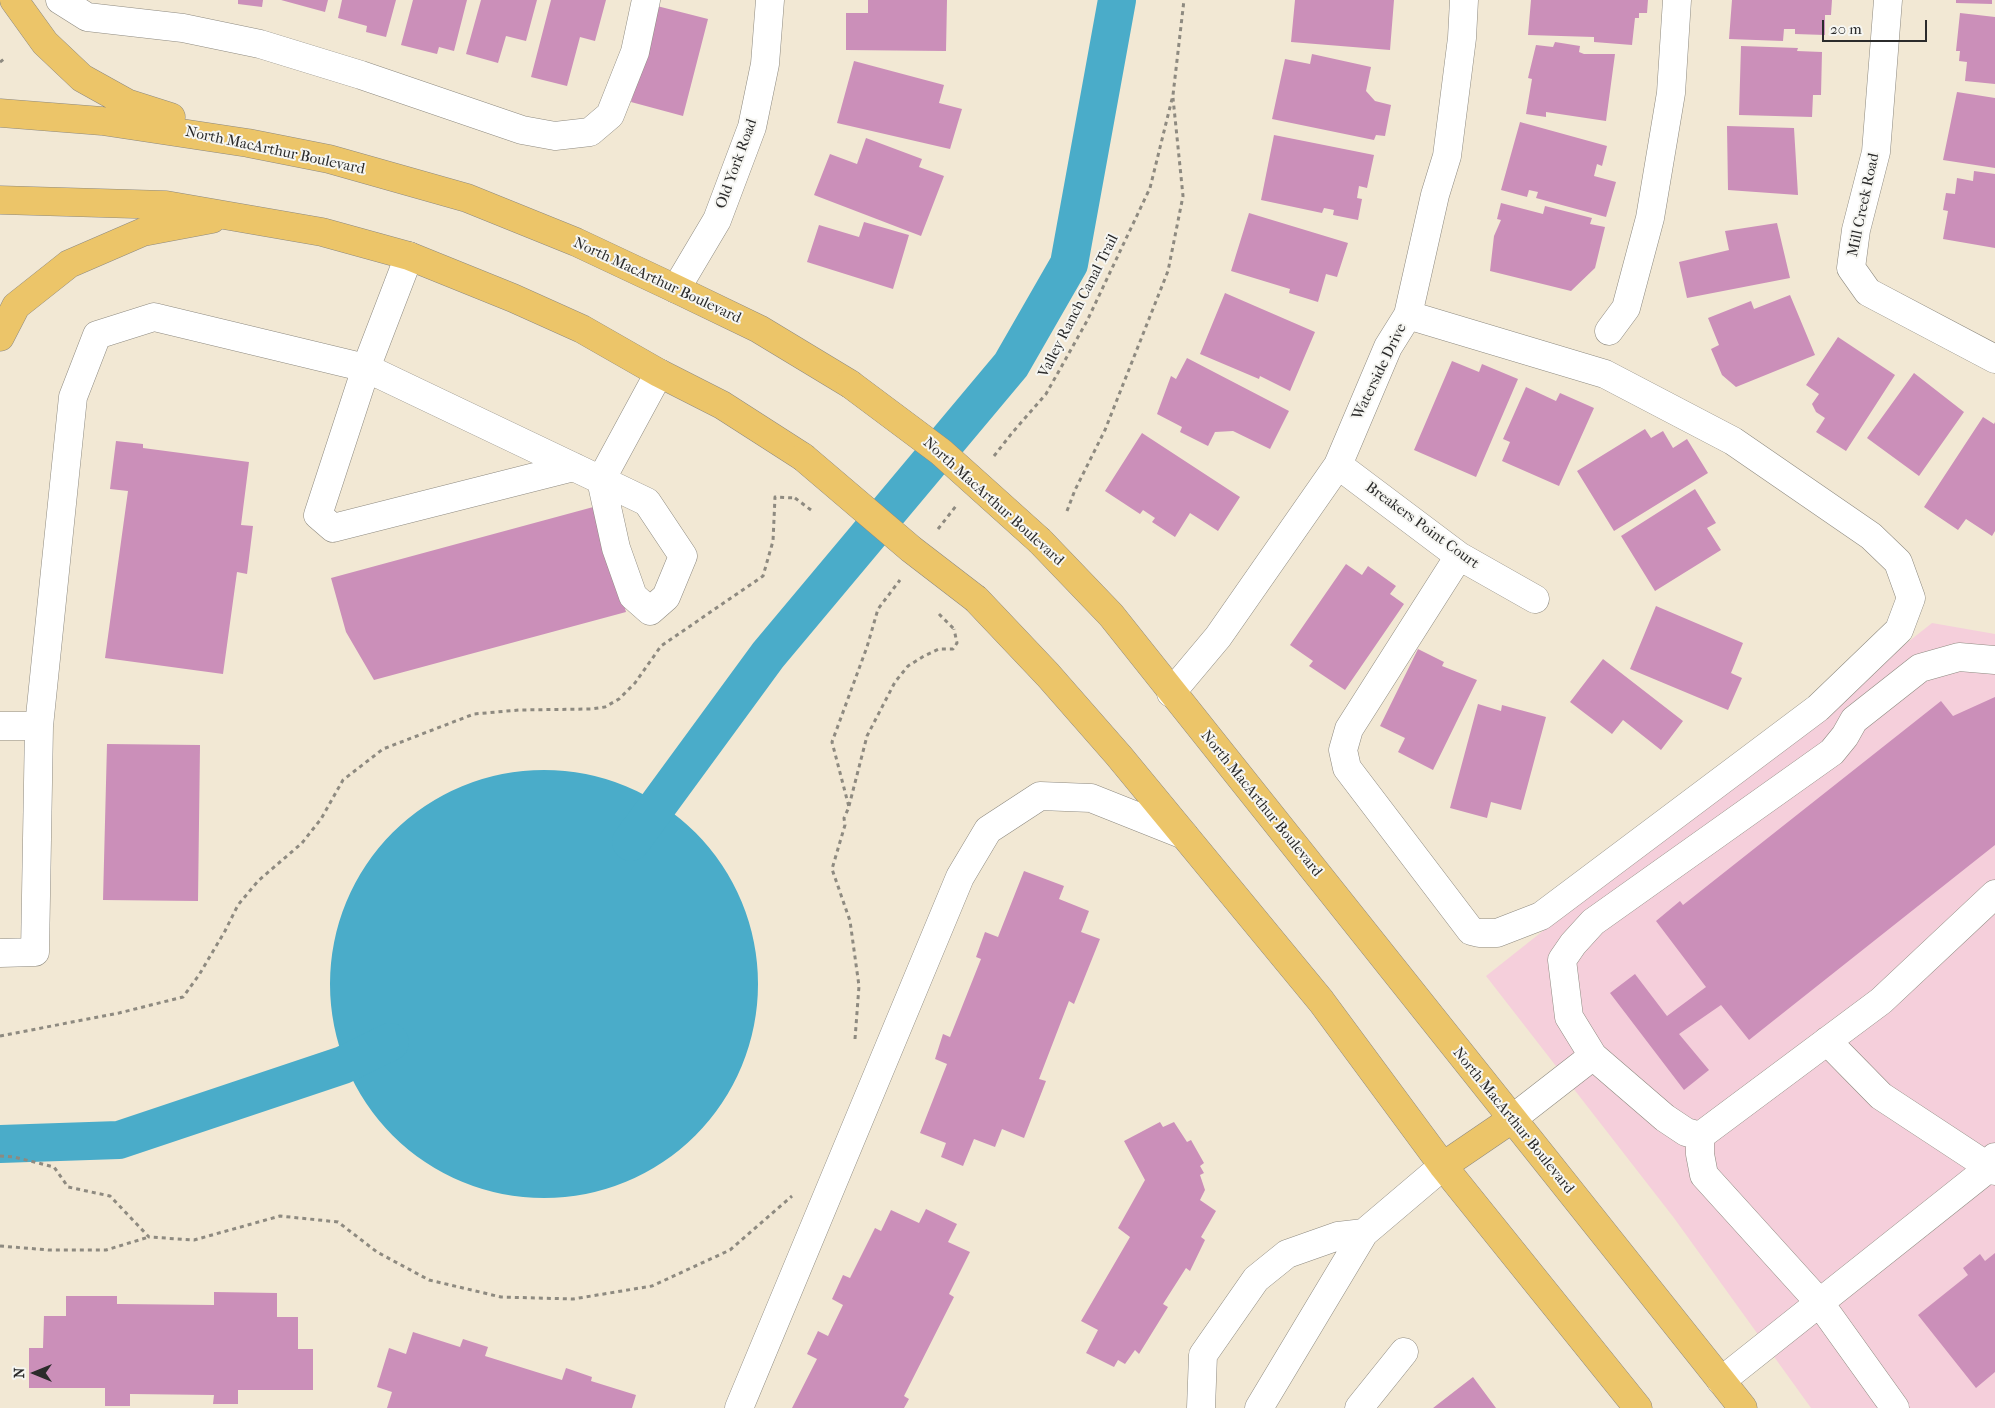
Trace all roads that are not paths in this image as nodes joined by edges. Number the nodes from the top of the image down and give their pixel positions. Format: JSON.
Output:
{"nodes":[{"id":1,"x":14,"y":0,"type":"edge"},
{"id":2,"x":60,"y":0,"type":"edge"},
{"id":3,"x":646,"y":0,"type":"edge"},
{"id":4,"x":770,"y":0,"type":"edge"},
{"id":5,"x":1464,"y":0,"type":"edge"},
{"id":6,"x":1676,"y":0,"type":"edge"},
{"id":7,"x":1888,"y":0,"type":"edge"},
{"id":8,"x":0,"y":113,"type":"edge"},
{"id":9,"x":248,"y":143,"type":"junction"},
{"id":10,"x":0,"y":200,"type":"edge"},
{"id":11,"x":229,"y":216,"type":"junction"},
{"id":12,"x":410,"y":256,"type":"junction"},
{"id":13,"x":676,"y":289,"type":"junction"},
{"id":14,"x":1408,"y":315,"type":"junction"},
{"id":15,"x":1609,"y":331,"type":"dead end"},
{"id":16,"x":0,"y":337,"type":"edge"},
{"id":17,"x":1995,"y":359,"type":"edge"},
{"id":18,"x":366,"y":368,"type":"junction"},
{"id":19,"x":659,"y":372,"type":"junction"},
{"id":20,"x":1338,"y":465,"type":"junction"},
{"id":21,"x":574,"y":467,"type":"junction"},
{"id":22,"x":1459,"y":556,"type":"junction"},
{"id":23,"x":1535,"y":599,"type":"dead end"},
{"id":24,"x":1995,"y":660,"type":"edge"},
{"id":25,"x":1172,"y":693,"type":"junction"},
{"id":26,"x":0,"y":726,"type":"edge"},
{"id":27,"x":39,"y":726,"type":"junction"},
{"id":28,"x":1184,"y":835,"type":"junction"},
{"id":29,"x":1995,"y":894,"type":"edge"},
{"id":30,"x":0,"y":953,"type":"edge"},
{"id":31,"x":1827,"y":1041,"type":"junction"},
{"id":32,"x":1592,"y":1056,"type":"junction"},
{"id":33,"x":1512,"y":1119,"type":"junction"},
{"id":34,"x":1700,"y":1136,"type":"junction"},
{"id":35,"x":1993,"y":1165,"type":"edge"},
{"id":36,"x":1443,"y":1166,"type":"junction"},
{"id":37,"x":1364,"y":1233,"type":"junction"},
{"id":38,"x":1820,"y":1302,"type":"junction"},
{"id":39,"x":1404,"y":1352,"type":"dead end"},
{"id":40,"x":1721,"y":1381,"type":"junction"},
{"id":41,"x":739,"y":1408,"type":"edge"},
{"id":42,"x":1201,"y":1408,"type":"edge"},
{"id":43,"x":1259,"y":1408,"type":"edge"},
{"id":44,"x":1359,"y":1408,"type":"edge"},
{"id":45,"x":1638,"y":1408,"type":"edge"},
{"id":46,"x":1743,"y":1408,"type":"edge"},
{"id":47,"x":1895,"y":1408,"type":"edge"}],
"edges":[{"from":1,"to":9,"type":"main road"},
{"from":2,"to":3,"type":"street"},
{"from":4,"to":13,"type":"street","name":"Old York Road"},
{"from":5,"to":14,"type":"street","name":"Waterside Drive"},
{"from":6,"to":15,"type":"street"},
{"from":7,"to":17,"type":"street","name":"Mill Creek Road"},
{"from":8,"to":9,"type":"main road","name":"North MacArthur Boulevard"},
{"from":9,"to":13,"type":"main road","name":"North MacArthur Boulevard"},
{"from":10,"to":11,"type":"main road"},
{"from":11,"to":12,"type":"main road"},
{"from":11,"to":16,"type":"main road"},
{"from":12,"to":18,"type":"street"},
{"from":12,"to":19,"type":"main road"},
{"from":13,"to":25,"type":"main road","name":"North MacArthur Boulevard","bridge":true},
{"from":14,"to":20,"type":"street","name":"Waterside Drive"},
{"from":14,"to":22,"type":"street"},
{"from":18,"to":21,"type":"street"},
{"from":18,"to":21,"type":"street"},
{"from":18,"to":27,"type":"street"},
{"from":19,"to":21,"type":"street"},
{"from":19,"to":28,"type":"main road","bridge":true},
{"from":20,"to":22,"type":"street","name":"Breakers Point Court"},
{"from":20,"to":25,"type":"street","name":"Waterside Drive"},
{"from":22,"to":23,"type":"street","name":"Breakers Point Court"},
{"from":24,"to":32,"type":"street"},
{"from":25,"to":33,"type":"main road","name":"North MacArthur Boulevard"},
{"from":26,"to":27,"type":"street"},
{"from":27,"to":30,"type":"street"},
{"from":28,"to":36,"type":"main road"},
{"from":28,"to":41,"type":"street"},
{"from":29,"to":31,"type":"street"},
{"from":31,"to":34,"type":"street"},
{"from":31,"to":35,"type":"street"},
{"from":32,"to":33,"type":"street"},
{"from":32,"to":34,"type":"street"},
{"from":33,"to":36,"type":"main road"},
{"from":33,"to":40,"type":"main road","name":"North MacArthur Boulevard"},
{"from":34,"to":38,"type":"street"},
{"from":35,"to":38,"type":"street"},
{"from":36,"to":37,"type":"street"},
{"from":36,"to":45,"type":"main road"},
{"from":37,"to":42,"type":"street"},
{"from":37,"to":43,"type":"street"},
{"from":38,"to":40,"type":"street"},
{"from":38,"to":47,"type":"street"},
{"from":39,"to":44,"type":"street"},
{"from":40,"to":46,"type":"main road","name":"North MacArthur Boulevard"}]}
